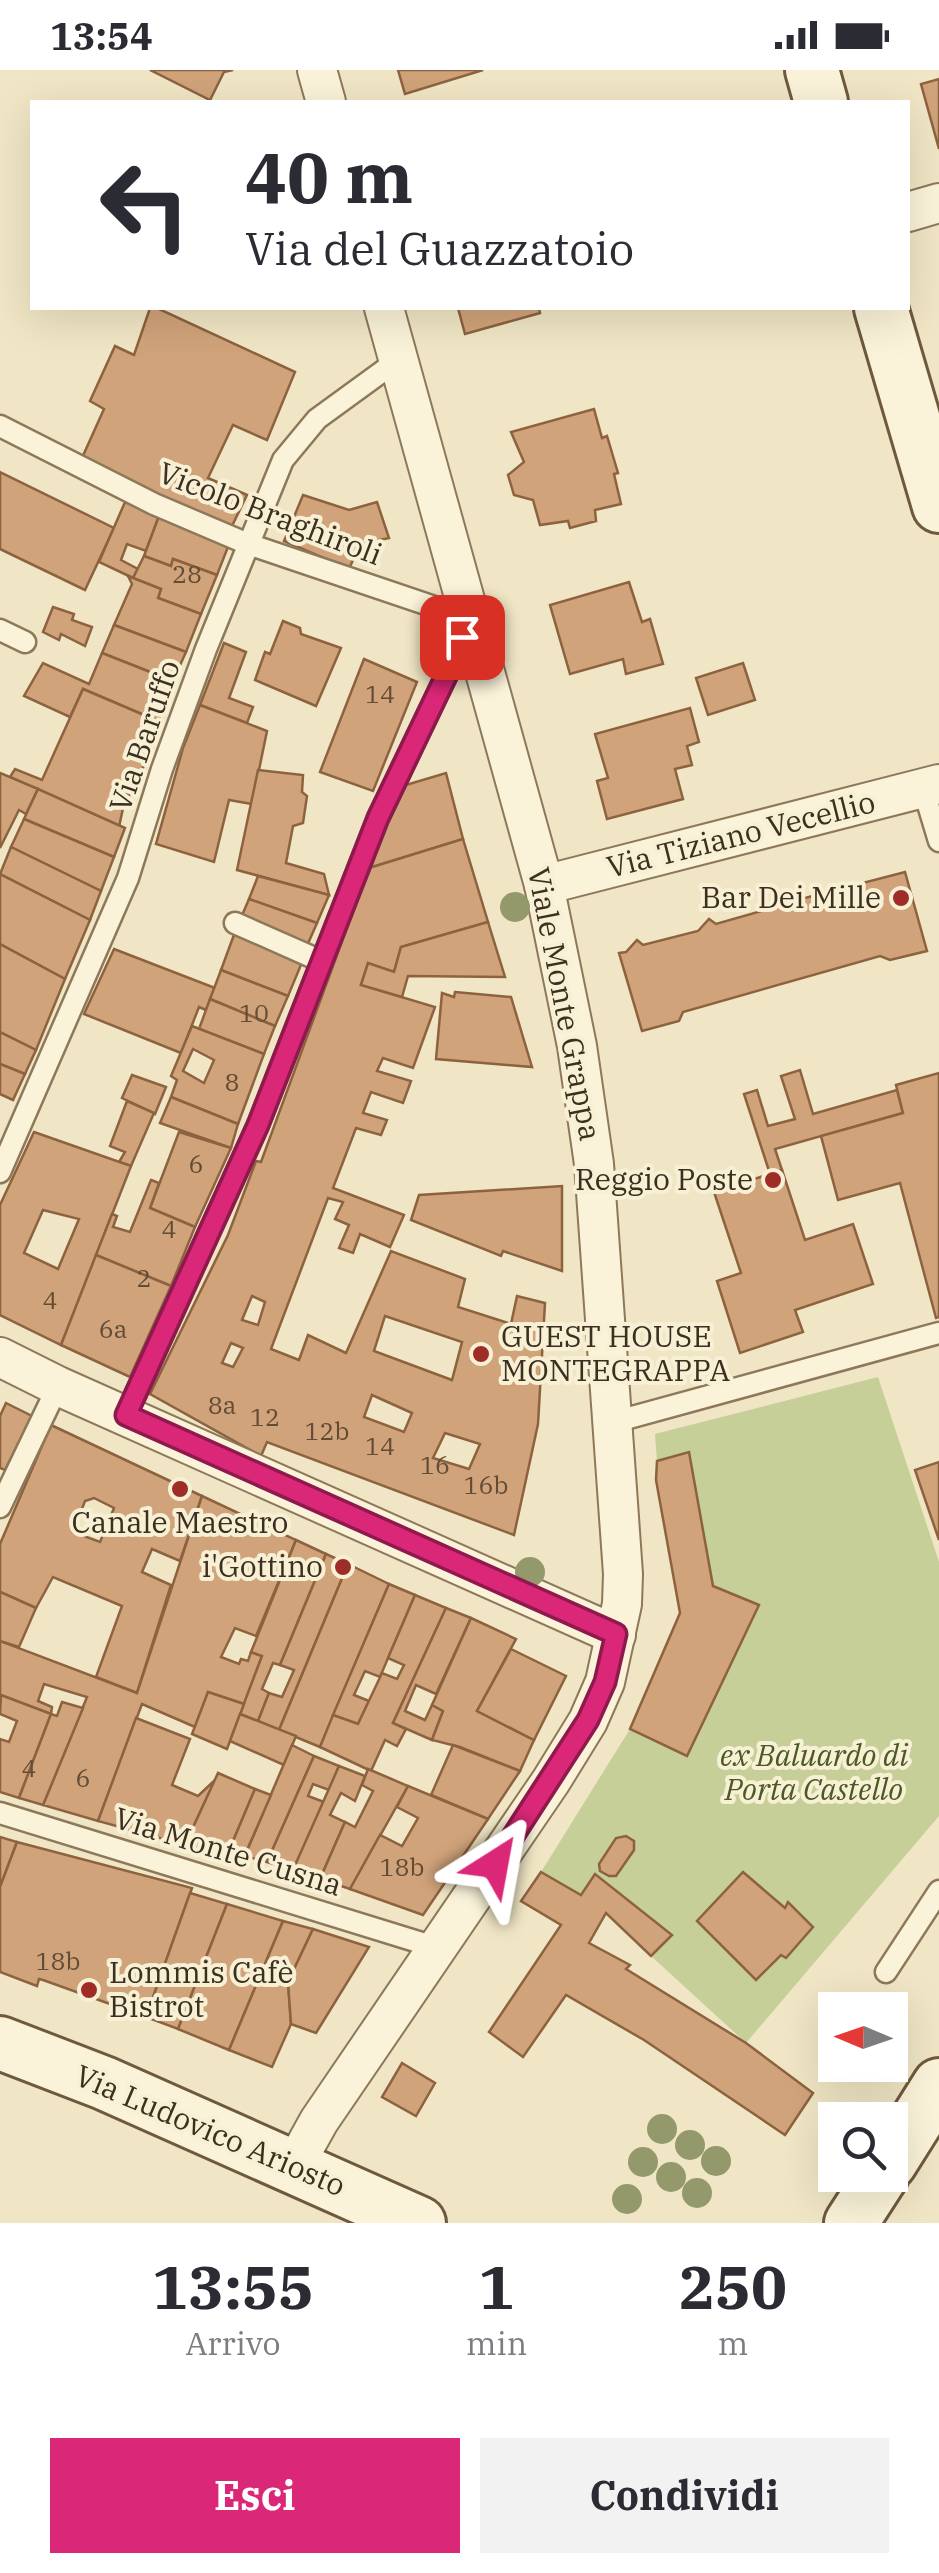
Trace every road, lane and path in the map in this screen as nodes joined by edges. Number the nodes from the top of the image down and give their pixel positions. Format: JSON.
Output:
{"nodes":[{"id":1,"x":318,"y":70,"type":"edge"},
{"id":2,"x":812,"y":70,"type":"edge"},
{"id":3,"x":326,"y":100,"type":"edge"},
{"id":4,"x":820,"y":100,"type":"edge"},
{"id":5,"x":939,"y":203,"type":"edge"},
{"id":6,"x":910,"y":211,"type":"edge"},
{"id":7,"x":385,"y":310,"type":"edge"},
{"id":8,"x":881,"y":310,"type":"edge"},
{"id":9,"x":398,"y":360,"type":"junction"},
{"id":10,"x":0,"y":426,"type":"edge"},
{"id":11,"x":939,"y":506,"type":"edge"},
{"id":12,"x":248,"y":544,"type":"junction"},
{"id":13,"x":470,"y":619,"type":"junction"},
{"id":14,"x":0,"y":630,"type":"edge"},
{"id":15,"x":25,"y":642,"type":"dead end"},
{"id":16,"x":931,"y":786,"type":"edge"},
{"id":17,"x":939,"y":842,"type":"edge"},
{"id":18,"x":544,"y":885,"type":"junction"},
{"id":19,"x":234,"y":924,"type":"dead end"},
{"id":20,"x":322,"y":961,"type":"junction"},
{"id":21,"x":0,"y":1172,"type":"edge"},
{"id":22,"x":939,"y":1333,"type":"edge"},
{"id":23,"x":0,"y":1357,"type":"edge"},
{"id":24,"x":58,"y":1386,"type":"junction"},
{"id":25,"x":126,"y":1415,"type":"junction"},
{"id":26,"x":614,"y":1422,"type":"junction"},
{"id":27,"x":0,"y":1507,"type":"edge"},
{"id":28,"x":616,"y":1634,"type":"junction"},
{"id":29,"x":0,"y":1814,"type":"edge"},
{"id":30,"x":939,"y":1891,"type":"edge"},
{"id":31,"x":438,"y":1948,"type":"junction"},
{"id":32,"x":886,"y":1972,"type":"dead end"},
{"id":33,"x":0,"y":2043,"type":"edge"},
{"id":34,"x":939,"y":2084,"type":"edge"},
{"id":35,"x":908,"y":2134,"type":"edge"},
{"id":36,"x":294,"y":2166,"type":"junction"},
{"id":37,"x":871,"y":2192,"type":"edge"},
{"id":38,"x":408,"y":2221,"type":"edge"},
{"id":39,"x":851,"y":2223,"type":"edge"}],
"edges":[{"from":1,"to":3,"type":"street"},
{"from":2,"to":4,"type":"street"},
{"from":5,"to":6,"type":"street"},
{"from":7,"to":9,"type":"street","name":"Viale Monte Grappa"},
{"from":8,"to":11,"type":"street"},
{"from":9,"to":12,"type":"lane","name":"Via Baruffo"},
{"from":9,"to":13,"type":"street","name":"Viale Monte Grappa"},
{"from":10,"to":12,"type":"lane","name":"Vicolo Braghiroli"},
{"from":12,"to":13,"type":"lane","name":"Vicolo Braghiroli"},
{"from":12,"to":21,"type":"lane","name":"Via Baruffo"},
{"from":13,"to":18,"type":"street","name":"Viale Monte Grappa"},
{"from":13,"to":20,"type":"lane"},
{"from":14,"to":15,"type":"lane"},
{"from":16,"to":17,"type":"lane"},
{"from":16,"to":18,"type":"street","name":"Via Tiziano Vecellio"},
{"from":18,"to":26,"type":"street","name":"Viale Monte Grappa"},
{"from":19,"to":20,"type":"lane"},
{"from":20,"to":25,"type":"lane"},
{"from":22,"to":26,"type":"lane"},
{"from":23,"to":24,"type":"street"},
{"from":24,"to":25,"type":"street"},
{"from":24,"to":27,"type":"lane"},
{"from":25,"to":28,"type":"street"},
{"from":26,"to":28,"type":"street","name":"Viale Monte Grappa"},
{"from":28,"to":31,"type":"street","name":"Viale Monte Grappa"},
{"from":29,"to":31,"type":"lane","name":"Via Monte Cusna"},
{"from":30,"to":32,"type":"lane"},
{"from":31,"to":36,"type":"street","name":"Viale Monte Grappa"},
{"from":33,"to":36,"type":"street","name":"Via Ludovico Ariosto"},
{"from":34,"to":35,"type":"street"},
{"from":36,"to":38,"type":"street","name":"Via Ludovico Ariosto"},
{"from":37,"to":39,"type":"street"}]}
